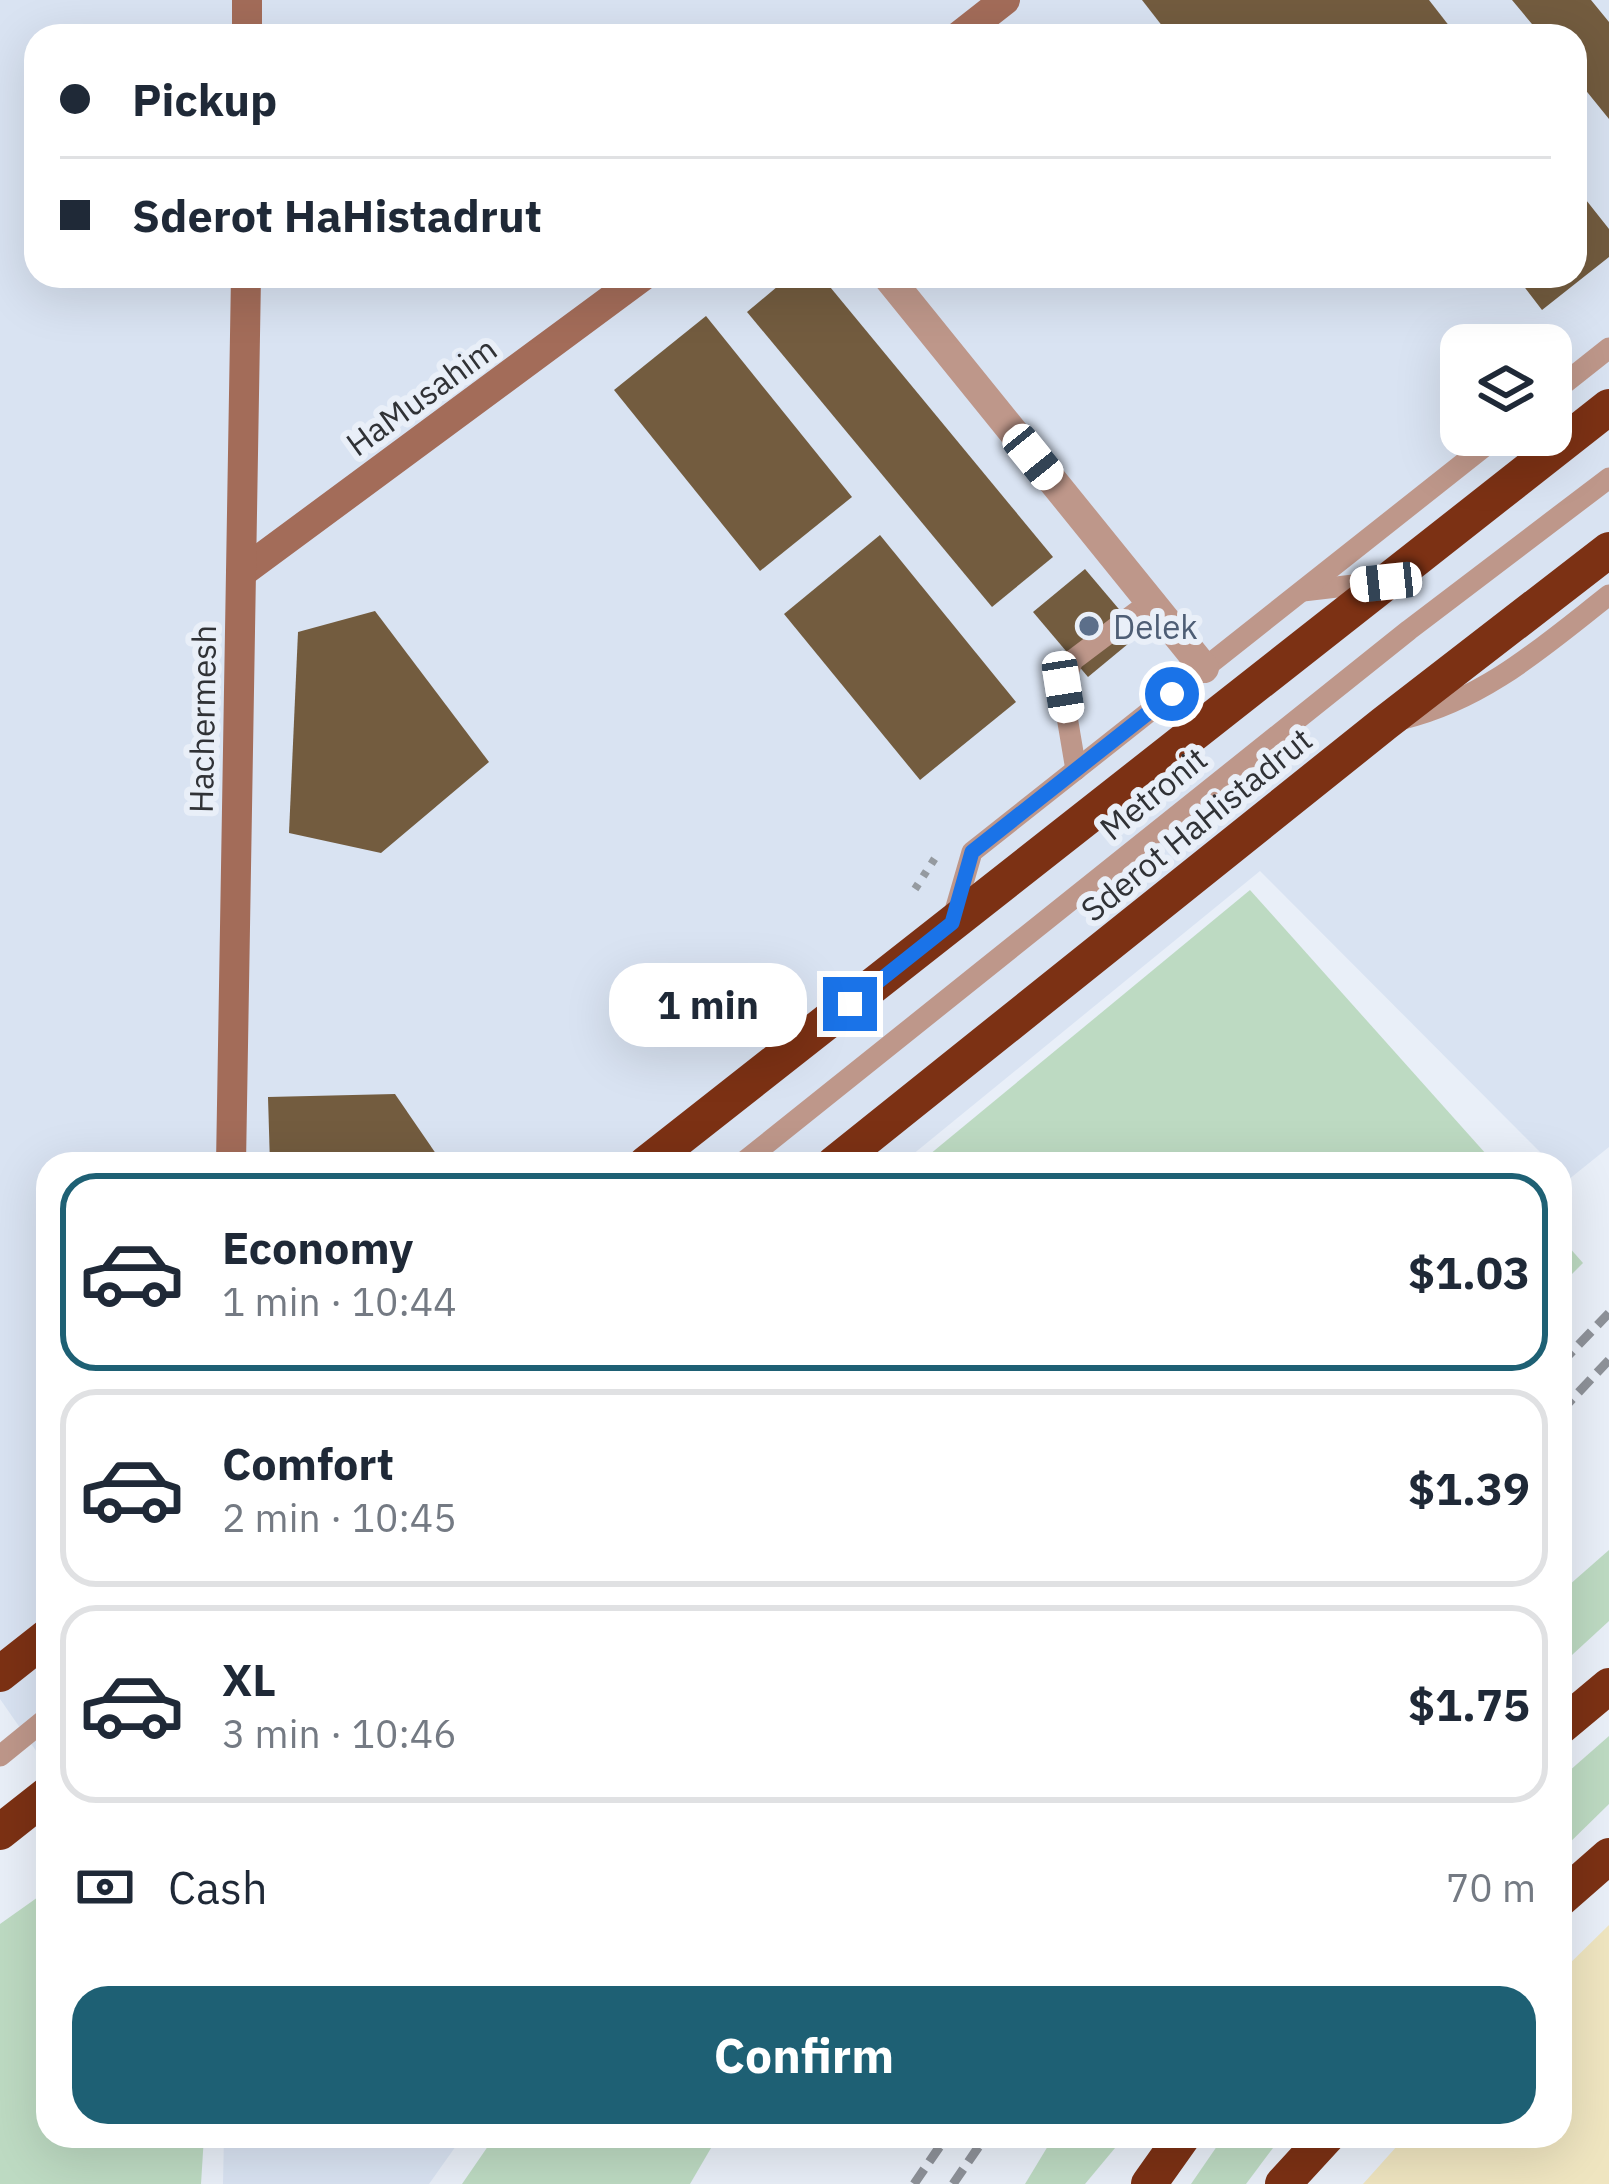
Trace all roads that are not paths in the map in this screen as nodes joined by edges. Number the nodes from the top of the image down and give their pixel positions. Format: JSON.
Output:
{"nodes":[{"id":1,"x":1005,"y":0,"type":"edge"},
{"id":2,"x":974,"y":24,"type":"edge"},
{"id":3,"x":247,"y":288,"type":"edge"},
{"id":4,"x":627,"y":288,"type":"edge"},
{"id":5,"x":897,"y":288,"type":"edge"},
{"id":6,"x":1609,"y":348,"type":"edge"},
{"id":7,"x":1572,"y":377,"type":"edge"},
{"id":8,"x":1609,"y":407,"type":"edge"},
{"id":9,"x":1471,"y":456,"type":"edge"},
{"id":10,"x":1609,"y":478,"type":"edge"},
{"id":11,"x":1609,"y":550,"type":"edge"},
{"id":12,"x":241,"y":573,"type":"junction"},
{"id":13,"x":1386,"y":582,"type":"junction"},
{"id":14,"x":1301,"y":591,"type":"junction"},
{"id":15,"x":1609,"y":595,"type":"edge"},
{"id":16,"x":1150,"y":602,"type":"junction"},
{"id":17,"x":1204,"y":668,"type":"junction"},
{"id":18,"x":1385,"y":723,"type":"junction"},
{"id":19,"x":1076,"y":770,"type":"junction"},
{"id":20,"x":952,"y":923,"type":"junction"},
{"id":21,"x":231,"y":1152,"type":"edge"},
{"id":22,"x":661,"y":1152,"type":"edge"},
{"id":23,"x":756,"y":1152,"type":"edge"},
{"id":24,"x":849,"y":1152,"type":"edge"},
{"id":25,"x":36,"y":1646,"type":"edge"},
{"id":26,"x":0,"y":1674,"type":"edge"},
{"id":27,"x":1609,"y":1686,"type":"edge"},
{"id":28,"x":1572,"y":1717,"type":"edge"},
{"id":29,"x":36,"y":1727,"type":"edge"},
{"id":30,"x":0,"y":1756,"type":"edge"},
{"id":31,"x":36,"y":1804,"type":"edge"},
{"id":32,"x":0,"y":1832,"type":"edge"},
{"id":33,"x":1609,"y":1856,"type":"edge"},
{"id":34,"x":1572,"y":1888,"type":"edge"},
{"id":35,"x":1174,"y":2148,"type":"edge"},
{"id":36,"x":1316,"y":2148,"type":"edge"},
{"id":37,"x":1149,"y":2184,"type":"edge"},
{"id":38,"x":1283,"y":2184,"type":"edge"}],
"edges":[{"from":1,"to":2,"type":"street"},
{"from":3,"to":12,"type":"street","name":"Hachermesh"},
{"from":4,"to":12,"type":"street","name":"HaMusahim"},
{"from":5,"to":16,"type":"street"},
{"from":6,"to":7,"type":"lane"},
{"from":8,"to":13,"type":"highway"},
{"from":9,"to":14,"type":"lane"},
{"from":10,"to":23,"type":"lane","name":"Metronit"},
{"from":11,"to":18,"type":"highway","name":"Sderot HaHistadrut"},
{"from":12,"to":21,"type":"street","name":"Hachermesh"},
{"from":13,"to":14,"type":"lane"},
{"from":13,"to":20,"type":"highway"},
{"from":14,"to":17,"type":"lane"},
{"from":15,"to":18,"type":"lane"},
{"from":16,"to":17,"type":"street"},
{"from":16,"to":19,"type":"lane"},
{"from":17,"to":19,"type":"lane"},
{"from":18,"to":24,"type":"highway","name":"Sderot HaHistadrut"},
{"from":19,"to":20,"type":"lane"},
{"from":20,"to":22,"type":"highway"},
{"from":25,"to":26,"type":"highway"},
{"from":27,"to":28,"type":"highway"},
{"from":29,"to":30,"type":"lane"},
{"from":31,"to":32,"type":"highway"},
{"from":33,"to":34,"type":"highway"},
{"from":35,"to":37,"type":"highway"},
{"from":36,"to":38,"type":"highway"}]}
